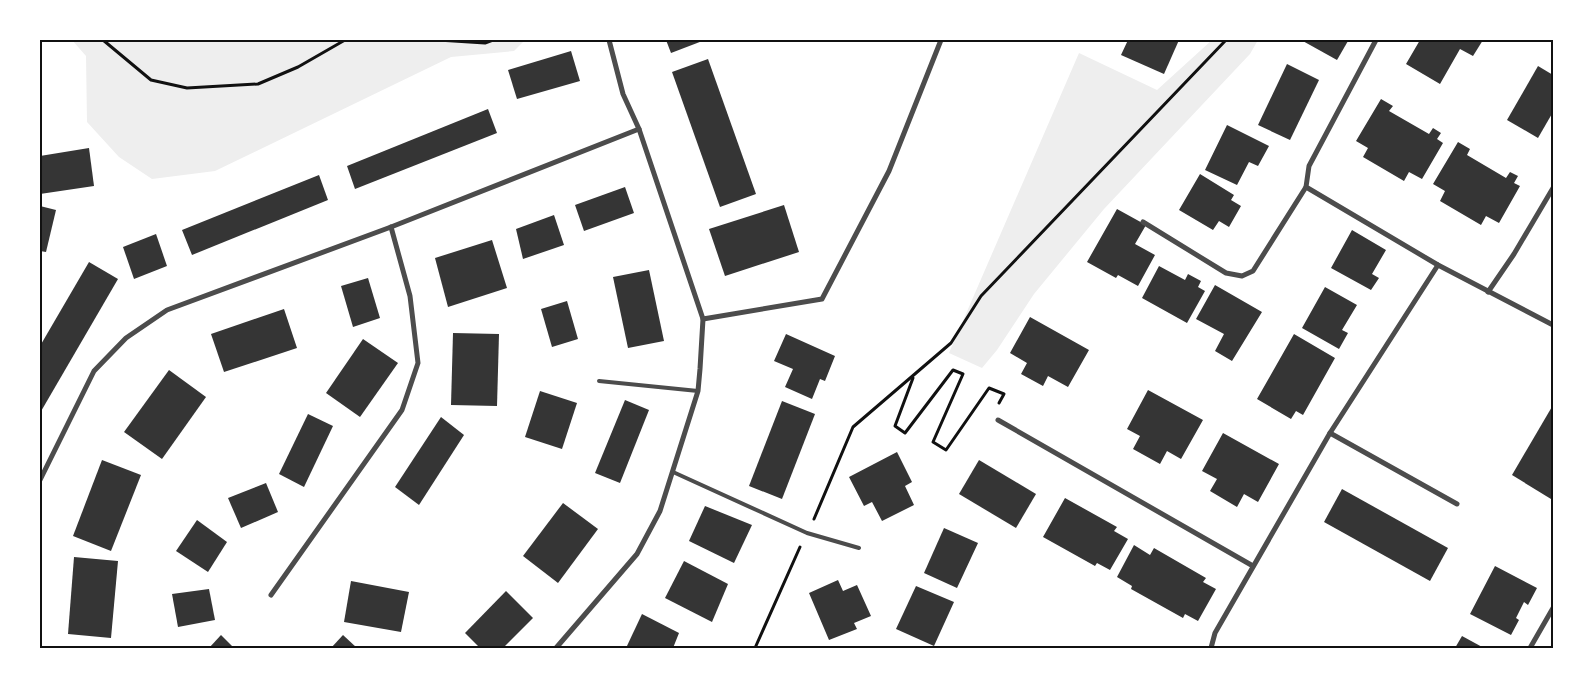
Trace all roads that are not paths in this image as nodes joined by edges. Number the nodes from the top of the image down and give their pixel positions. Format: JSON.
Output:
{"nodes":[{"id":1,"x":609,"y":40,"type":"edge"},
{"id":2,"x":941,"y":40,"type":"edge"},
{"id":3,"x":1376,"y":40,"type":"edge"},
{"id":4,"x":639,"y":129,"type":"junction"},
{"id":5,"x":1306,"y":187,"type":"junction"},
{"id":6,"x":1553,"y":188,"type":"edge"},
{"id":7,"x":1143,"y":222,"type":"dead end"},
{"id":8,"x":391,"y":227,"type":"junction"},
{"id":9,"x":1438,"y":265,"type":"junction"},
{"id":10,"x":1488,"y":292,"type":"junction"},
{"id":11,"x":703,"y":319,"type":"junction"},
{"id":12,"x":1553,"y":326,"type":"edge"},
{"id":13,"x":599,"y":381,"type":"dead end"},
{"id":14,"x":698,"y":391,"type":"junction"},
{"id":15,"x":998,"y":420,"type":"road end"},
{"id":16,"x":1330,"y":433,"type":"junction"},
{"id":17,"x":673,"y":472,"type":"junction"},
{"id":18,"x":40,"y":480,"type":"edge"},
{"id":19,"x":1458,"y":504,"type":"dead end"},
{"id":20,"x":859,"y":548,"type":"dead end"},
{"id":21,"x":1253,"y":566,"type":"junction"},
{"id":22,"x":271,"y":596,"type":"dead end"},
{"id":23,"x":1553,"y":608,"type":"edge"},
{"id":24,"x":556,"y":648,"type":"edge"},
{"id":25,"x":1211,"y":648,"type":"edge"},
{"id":26,"x":1530,"y":648,"type":"edge"}],
"edges":[{"from":1,"to":4,"type":"street"},
{"from":2,"to":11,"type":"street"},
{"from":3,"to":5,"type":"street"},
{"from":4,"to":8,"type":"street"},
{"from":4,"to":11,"type":"street"},
{"from":5,"to":7,"type":"street"},
{"from":5,"to":9,"type":"street"},
{"from":6,"to":10,"type":"street"},
{"from":8,"to":18,"type":"street"},
{"from":8,"to":22,"type":"street"},
{"from":9,"to":10,"type":"street"},
{"from":9,"to":16,"type":"street"},
{"from":10,"to":12,"type":"street"},
{"from":11,"to":14,"type":"street"},
{"from":13,"to":14,"type":"lane"},
{"from":14,"to":17,"type":"street"},
{"from":15,"to":21,"type":"street"},
{"from":16,"to":19,"type":"street"},
{"from":16,"to":21,"type":"street"},
{"from":17,"to":20,"type":"lane"},
{"from":17,"to":24,"type":"street"},
{"from":21,"to":25,"type":"street"},
{"from":23,"to":26,"type":"street"}]}
